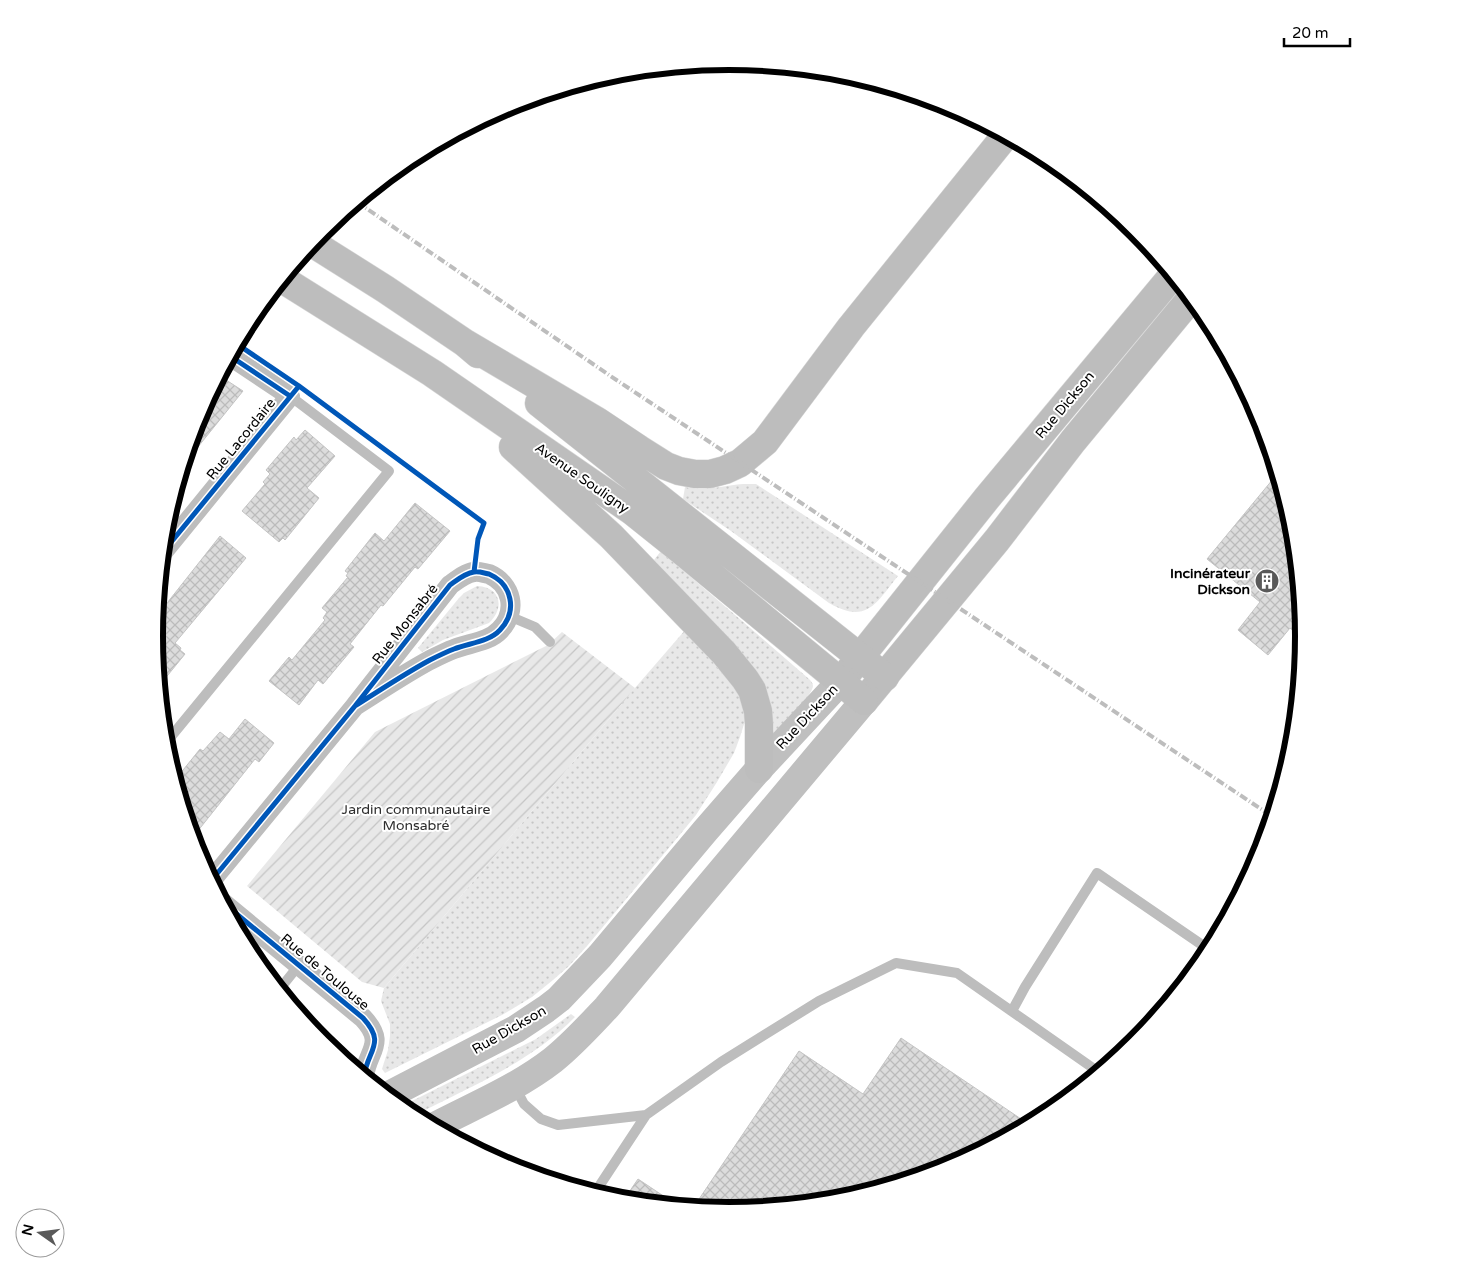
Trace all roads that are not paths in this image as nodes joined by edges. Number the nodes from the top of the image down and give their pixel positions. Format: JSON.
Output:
{"nodes":[{"id":1,"x":1002,"y":140,"type":"edge"},
{"id":2,"x":319,"y":247,"type":"edge"},
{"id":3,"x":1169,"y":280,"type":"edge"},
{"id":4,"x":288,"y":283,"type":"edge"},
{"id":5,"x":1187,"y":303,"type":"edge"},
{"id":6,"x":465,"y":344,"type":"junction"},
{"id":7,"x":235,"y":360,"type":"edge"},
{"id":8,"x":432,"y":374,"type":"junction"},
{"id":9,"x":290,"y":396,"type":"junction"},
{"id":10,"x":171,"y":542,"type":"edge"},
{"id":11,"x":509,"y":616,"type":"junction"},
{"id":12,"x":550,"y":642,"type":"dead end"},
{"id":13,"x":860,"y":657,"type":"junction"},
{"id":14,"x":885,"y":677,"type":"junction"},
{"id":15,"x":840,"y":681,"type":"junction"},
{"id":16,"x":864,"y":701,"type":"junction"},
{"id":17,"x":355,"y":706,"type":"junction"},
{"id":18,"x":172,"y":735,"type":"edge"},
{"id":19,"x":759,"y":769,"type":"junction"},
{"id":20,"x":216,"y":875,"type":"edge"},
{"id":21,"x":235,"y":913,"type":"edge"},
{"id":22,"x":1204,"y":946,"type":"edge"},
{"id":23,"x":299,"y":965,"type":"junction"},
{"id":24,"x":283,"y":985,"type":"edge"},
{"id":25,"x":1012,"y":1011,"type":"junction"},
{"id":26,"x":365,"y":1069,"type":"edge"},
{"id":27,"x":1094,"y":1069,"type":"edge"},
{"id":28,"x":514,"y":1085,"type":"junction"},
{"id":29,"x":394,"y":1092,"type":"edge"},
{"id":30,"x":646,"y":1115,"type":"junction"},
{"id":31,"x":440,"y":1123,"type":"edge"},
{"id":32,"x":598,"y":1187,"type":"edge"}],
"edges":[{"from":1,"to":6,"type":"main road"},
{"from":2,"to":6,"type":"main road","name":"Avenue Souligny"},
{"from":3,"to":13,"type":"main road","name":"Rue Dickson"},
{"from":4,"to":8,"type":"main road","name":"Avenue Souligny"},
{"from":5,"to":14,"type":"main road","name":"Rue Dickson"},
{"from":6,"to":13,"type":"main road","name":"Avenue Souligny"},
{"from":7,"to":9,"type":"street","name":"Rue Lacordaire"},
{"from":8,"to":15,"type":"main road","name":"Avenue Souligny"},
{"from":8,"to":19,"type":"main road"},
{"from":9,"to":10,"type":"street","name":"Rue Lacordaire"},
{"from":9,"to":18,"type":"lane"},
{"from":11,"to":12,"type":"lane"},
{"from":11,"to":17,"type":"street","name":"Rue Monsabré"},
{"from":11,"to":17,"type":"street","name":"Rue Monsabré"},
{"from":13,"to":14,"type":"main road","name":"Avenue Souligny"},
{"from":13,"to":15,"type":"main road","name":"Rue Dickson"},
{"from":14,"to":16,"type":"main road","name":"Rue Dickson"},
{"from":15,"to":16,"type":"main road","name":"Avenue Souligny"},
{"from":15,"to":19,"type":"main road","name":"Rue Dickson"},
{"from":16,"to":28,"type":"main road","name":"Rue Dickson"},
{"from":17,"to":20,"type":"street","name":"Rue Monsabré"},
{"from":19,"to":29,"type":"main road","name":"Rue Dickson"},
{"from":21,"to":23,"type":"street","name":"Rue de Toulouse"},
{"from":22,"to":25,"type":"lane"},
{"from":23,"to":24,"type":"lane"},
{"from":23,"to":26,"type":"street","name":"Rue de Toulouse"},
{"from":25,"to":27,"type":"lane"},
{"from":25,"to":30,"type":"lane"},
{"from":28,"to":30,"type":"lane"},
{"from":28,"to":31,"type":"main road","name":"Rue Dickson"},
{"from":30,"to":32,"type":"lane"}]}
